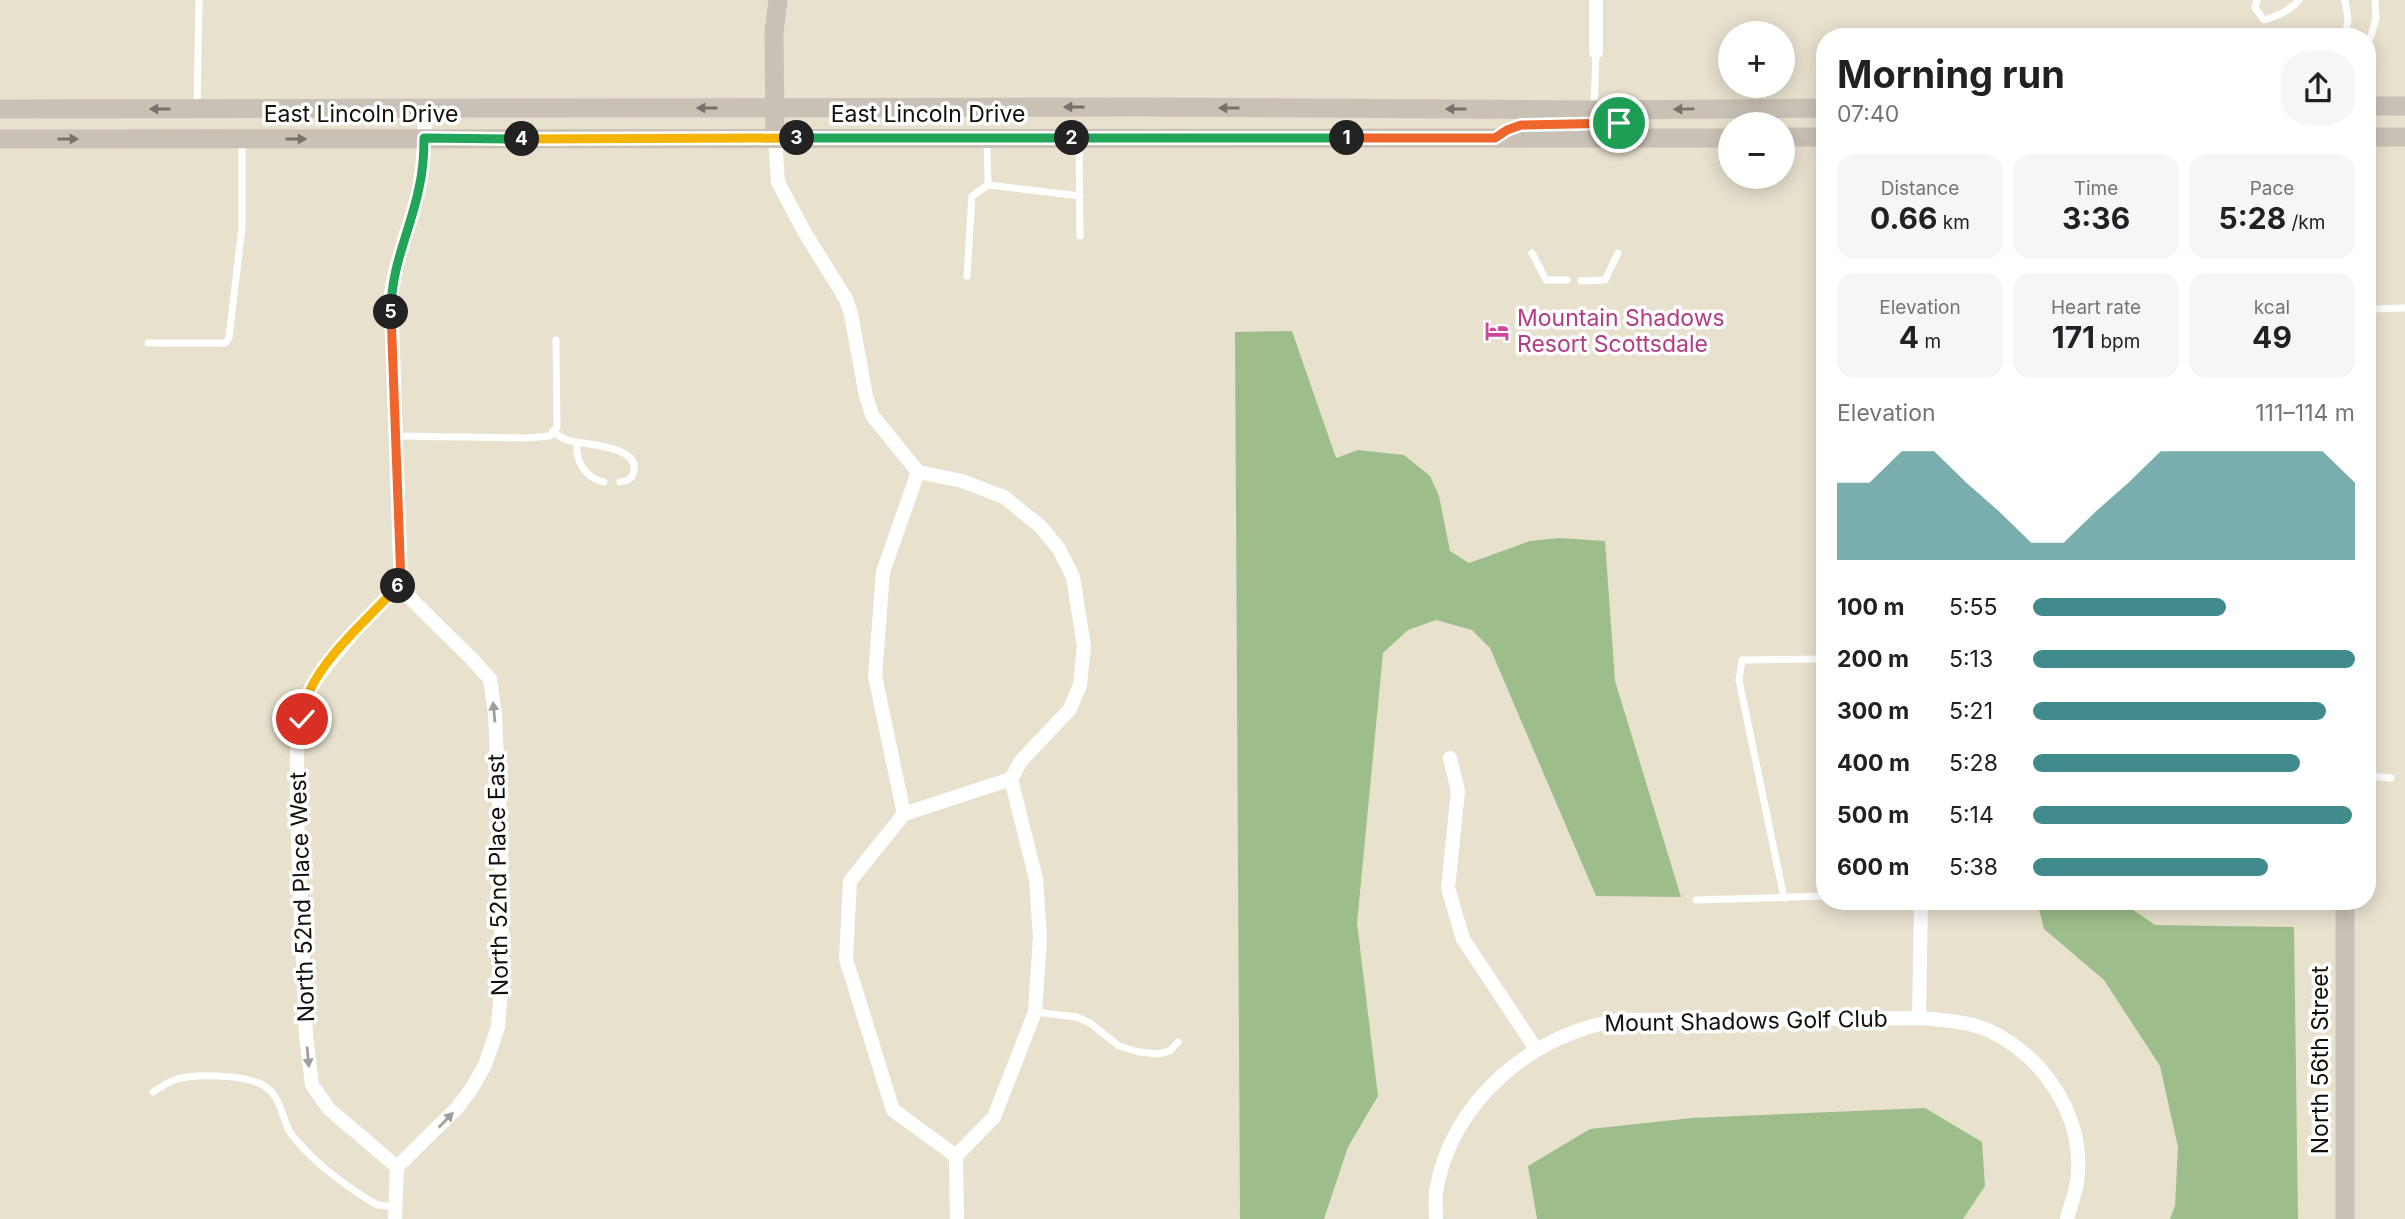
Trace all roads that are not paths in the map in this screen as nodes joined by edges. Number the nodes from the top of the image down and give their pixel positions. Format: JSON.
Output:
{"nodes":[{"id":1,"x":199,"y":0,"type":"edge"},
{"id":2,"x":778,"y":0,"type":"edge"},
{"id":3,"x":1596,"y":0,"type":"edge"},
{"id":4,"x":2257,"y":0,"type":"edge"},
{"id":5,"x":2299,"y":0,"type":"edge"},
{"id":6,"x":2344,"y":0,"type":"edge"},
{"id":7,"x":2375,"y":0,"type":"edge"},
{"id":8,"x":2346,"y":28,"type":"edge"},
{"id":9,"x":2373,"y":28,"type":"edge"},
{"id":10,"x":1596,"y":52,"type":"joint"},
{"id":11,"x":2376,"y":106,"type":"edge"},
{"id":12,"x":2405,"y":106,"type":"edge"},
{"id":13,"x":1142,"y":107,"type":"junction"},
{"id":14,"x":0,"y":108,"type":"edge"},
{"id":15,"x":425,"y":108,"type":"junction"},
{"id":16,"x":775,"y":108,"type":"junction"},
{"id":17,"x":1816,"y":108,"type":"edge"},
{"id":18,"x":197,"y":109,"type":"junction"},
{"id":19,"x":1594,"y":110,"type":"junction"},
{"id":20,"x":1642,"y":110,"type":"junction"},
{"id":21,"x":1816,"y":137,"type":"edge"},
{"id":22,"x":2376,"y":137,"type":"edge"},
{"id":23,"x":2405,"y":137,"type":"edge"},
{"id":24,"x":424,"y":138,"type":"junction"},
{"id":25,"x":775,"y":138,"type":"junction"},
{"id":26,"x":987,"y":138,"type":"junction"},
{"id":27,"x":1079,"y":138,"type":"junction"},
{"id":28,"x":1142,"y":138,"type":"junction"},
{"id":29,"x":1495,"y":138,"type":"junction"},
{"id":30,"x":1718,"y":138,"type":"edge"},
{"id":31,"x":1795,"y":138,"type":"edge"},
{"id":32,"x":0,"y":139,"type":"edge"},
{"id":33,"x":242,"y":139,"type":"junction"},
{"id":34,"x":988,"y":185,"type":"junction"},
{"id":35,"x":1080,"y":196,"type":"junction"},
{"id":36,"x":1080,"y":236,"type":"dead end"},
{"id":37,"x":1532,"y":253,"type":"dead end"},
{"id":38,"x":1618,"y":253,"type":"dead end"},
{"id":39,"x":967,"y":276,"type":"dead end"},
{"id":40,"x":1567,"y":280,"type":"dead end"},
{"id":41,"x":1581,"y":281,"type":"dead end"},
{"id":42,"x":2405,"y":308,"type":"edge"},
{"id":43,"x":2376,"y":309,"type":"edge"},
{"id":44,"x":556,"y":340,"type":"dead end"},
{"id":45,"x":148,"y":344,"type":"dead end"},
{"id":46,"x":553,"y":431,"type":"junction"},
{"id":47,"x":396,"y":436,"type":"junction"},
{"id":48,"x":578,"y":442,"type":"junction"},
{"id":49,"x":918,"y":472,"type":"junction"},
{"id":50,"x":604,"y":482,"type":"dead end"},
{"id":51,"x":620,"y":482,"type":"dead end"},
{"id":52,"x":401,"y":583,"type":"junction"},
{"id":53,"x":1816,"y":659,"type":"edge"},
{"id":54,"x":1450,"y":758,"type":"dead end"},
{"id":55,"x":2376,"y":777,"type":"edge"},
{"id":56,"x":2390,"y":778,"type":"dead end"},
{"id":57,"x":1012,"y":779,"type":"junction"},
{"id":58,"x":904,"y":814,"type":"junction"},
{"id":59,"x":1816,"y":896,"type":"edge"},
{"id":60,"x":1784,"y":898,"type":"junction"},
{"id":61,"x":1696,"y":900,"type":"dead end"},
{"id":62,"x":1921,"y":910,"type":"edge"},
{"id":63,"x":2345,"y":910,"type":"edge"},
{"id":64,"x":1035,"y":1012,"type":"junction"},
{"id":65,"x":1919,"y":1018,"type":"junction"},
{"id":66,"x":1178,"y":1042,"type":"dead end"},
{"id":67,"x":1536,"y":1049,"type":"junction"},
{"id":68,"x":153,"y":1092,"type":"dead end"},
{"id":69,"x":956,"y":1156,"type":"junction"},
{"id":70,"x":397,"y":1167,"type":"junction"},
{"id":71,"x":395,"y":1213,"type":"edge"},
{"id":72,"x":957,"y":1219,"type":"edge"},
{"id":73,"x":1436,"y":1219,"type":"edge"},
{"id":74,"x":2067,"y":1219,"type":"edge"},
{"id":75,"x":2344,"y":1219,"type":"edge"}],
"edges":[{"from":1,"to":18,"type":"lane"},
{"from":2,"to":16,"type":"main road"},
{"from":3,"to":10,"type":"street"},
{"from":4,"to":5,"type":"lane"},
{"from":6,"to":8,"type":"lane"},
{"from":7,"to":9,"type":"lane"},
{"from":10,"to":19,"type":"lane"},
{"from":11,"to":12,"type":"main road"},
{"from":13,"to":16,"type":"main road","name":"East Lincoln Drive","one_way":true},
{"from":19,"to":13,"type":"main road","name":"East Lincoln Drive","one_way":true},
{"from":13,"to":28,"type":"main road"},
{"from":18,"to":14,"type":"main road","name":"East Lincoln Drive","one_way":true},
{"from":16,"to":15,"type":"main road","name":"East Lincoln Drive","one_way":true},
{"from":15,"to":18,"type":"main road","name":"East Lincoln Drive"},
{"from":15,"to":24,"type":"street"},
{"from":16,"to":25,"type":"main road"},
{"from":17,"to":20,"type":"main road","name":"East Lincoln Drive","one_way":true},
{"from":19,"to":20,"type":"main road","name":"East Lincoln Drive"},
{"from":20,"to":29,"type":"main road"},
{"from":21,"to":31,"type":"main road"},
{"from":22,"to":23,"type":"main road"},
{"from":24,"to":25,"type":"main road","name":"East Lincoln Drive"},
{"from":33,"to":24,"type":"main road","name":"East Lincoln Drive","one_way":true},
{"from":24,"to":47,"type":"street"},
{"from":25,"to":26,"type":"main road","name":"East Lincoln Drive"},
{"from":25,"to":49,"type":"street"},
{"from":26,"to":27,"type":"main road","name":"East Lincoln Drive"},
{"from":26,"to":34,"type":"lane"},
{"from":27,"to":28,"type":"main road","name":"East Lincoln Drive"},
{"from":27,"to":35,"type":"lane"},
{"from":28,"to":29,"type":"main road","name":"East Lincoln Drive"},
{"from":29,"to":30,"type":"main road","name":"East Lincoln Drive"},
{"from":32,"to":33,"type":"main road","name":"East Lincoln Drive","one_way":true},
{"from":33,"to":45,"type":"lane"},
{"from":34,"to":35,"type":"lane"},
{"from":34,"to":39,"type":"lane"},
{"from":35,"to":36,"type":"lane"},
{"from":37,"to":40,"type":"lane"},
{"from":38,"to":41,"type":"lane"},
{"from":42,"to":43,"type":"lane"},
{"from":44,"to":46,"type":"lane"},
{"from":46,"to":47,"type":"lane"},
{"from":46,"to":48,"type":"lane"},
{"from":47,"to":52,"type":"street"},
{"from":48,"to":50,"type":"lane"},
{"from":48,"to":51,"type":"lane"},
{"from":49,"to":57,"type":"street"},
{"from":49,"to":58,"type":"street"},
{"from":70,"to":52,"type":"street","name":"North 52nd Place East","one_way":true},
{"from":52,"to":70,"type":"street","name":"North 52nd Place West","one_way":true},
{"from":53,"to":60,"type":"lane"},
{"from":54,"to":67,"type":"street"},
{"from":55,"to":56,"type":"lane"},
{"from":57,"to":58,"type":"street"},
{"from":57,"to":64,"type":"street"},
{"from":58,"to":69,"type":"street"},
{"from":59,"to":60,"type":"lane"},
{"from":60,"to":61,"type":"lane"},
{"from":62,"to":65,"type":"street","name":"Mount Shadows Golf Club"},
{"from":63,"to":75,"type":"main road","name":"North 56th Street"},
{"from":64,"to":66,"type":"lane"},
{"from":64,"to":69,"type":"street"},
{"from":65,"to":67,"type":"street","name":"Mount Shadows Golf Club"},
{"from":65,"to":74,"type":"street","name":"Mount Shadows Golf Club"},
{"from":67,"to":73,"type":"street","name":"Mount Shadows Golf Club"},
{"from":68,"to":71,"type":"lane"},
{"from":69,"to":72,"type":"street"},
{"from":70,"to":71,"type":"street"}]}
